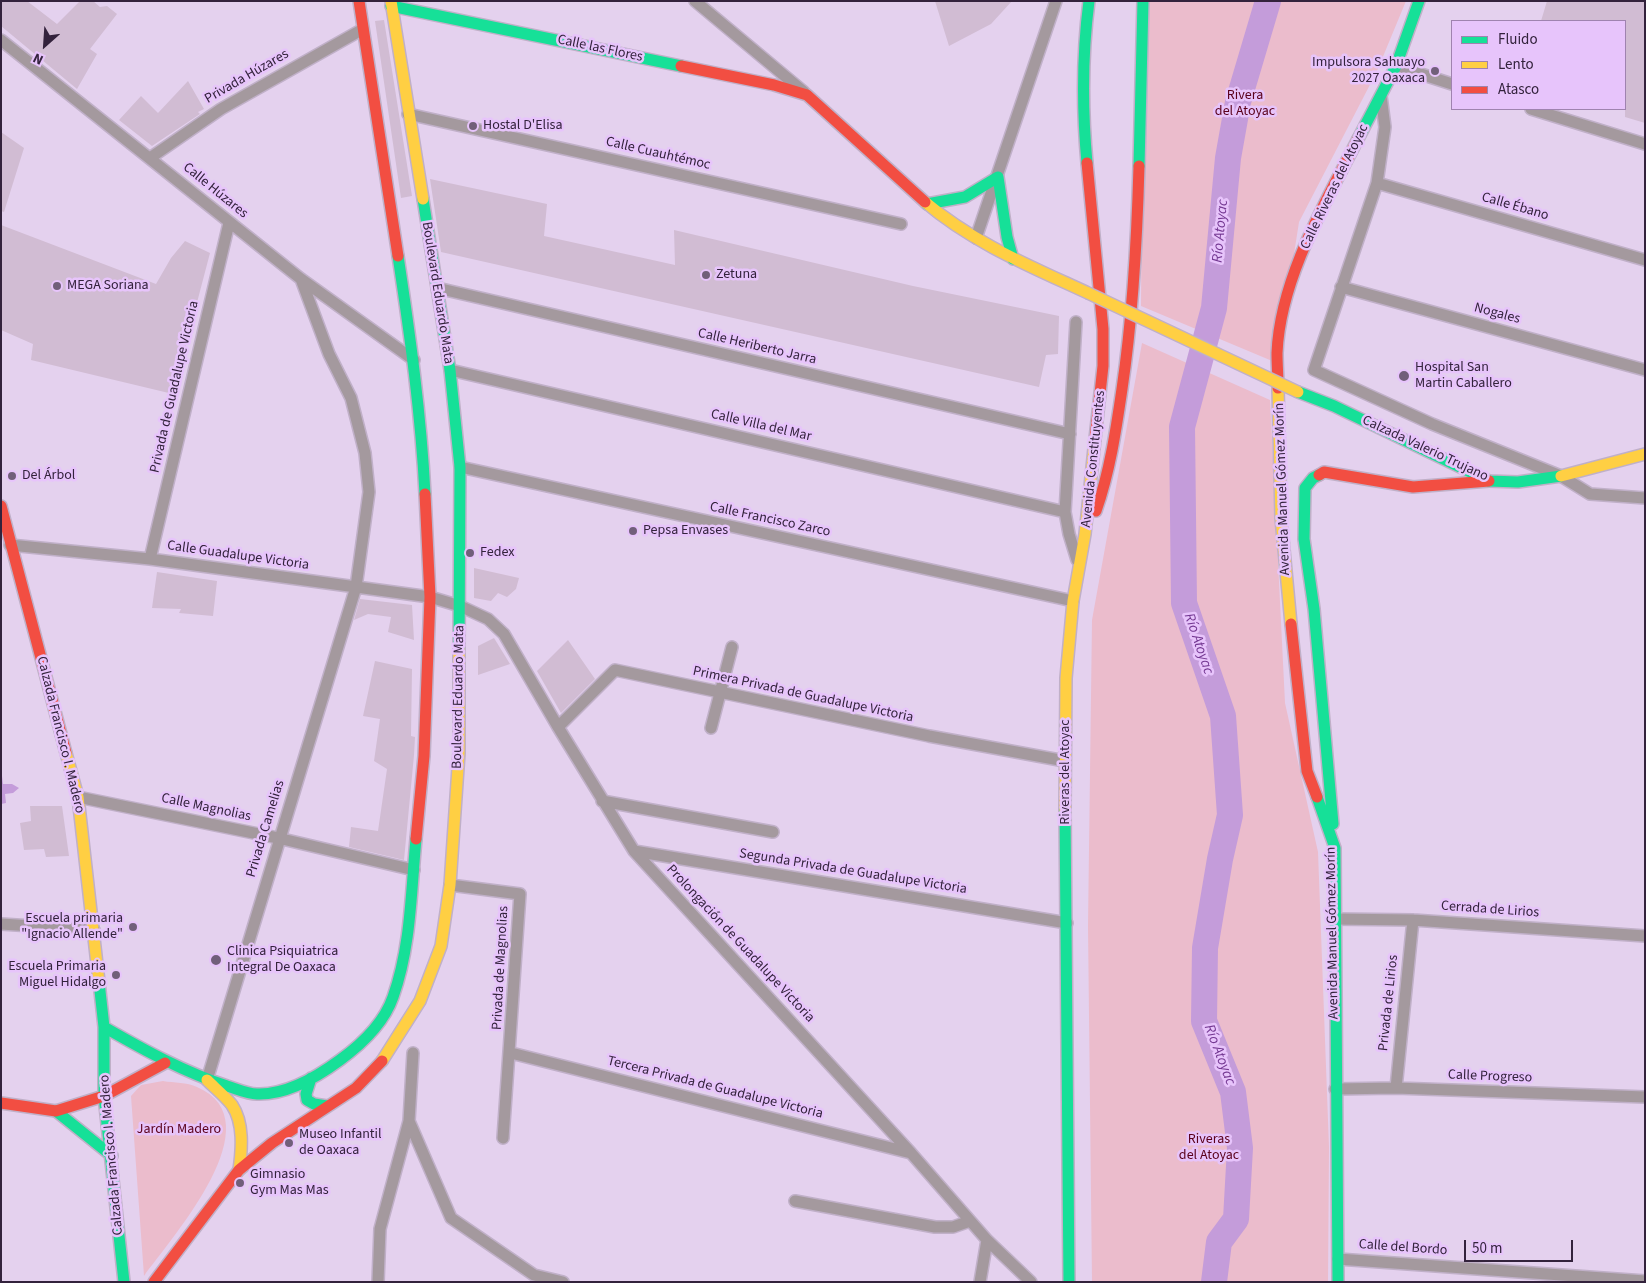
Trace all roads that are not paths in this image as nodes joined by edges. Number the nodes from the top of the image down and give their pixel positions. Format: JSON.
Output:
{"nodes":[{"id":1,"x":359,"y":1,"type":"edge"},
{"id":2,"x":695,"y":1,"type":"edge"},
{"id":3,"x":1056,"y":1,"type":"edge"},
{"id":4,"x":1090,"y":1,"type":"edge"},
{"id":5,"x":1142,"y":1,"type":"edge"},
{"id":6,"x":1419,"y":1,"type":"edge"},
{"id":7,"x":391,"y":4,"type":"edge"},
{"id":8,"x":363,"y":29,"type":"junction"},
{"id":9,"x":1,"y":40,"type":"edge"},
{"id":10,"x":1396,"y":66,"type":"junction"},
{"id":11,"x":1451,"y":84,"type":"edge"},
{"id":12,"x":807,"y":94,"type":"junction"},
{"id":13,"x":1380,"y":96,"type":"junction"},
{"id":14,"x":1534,"y":110,"type":"edge"},
{"id":15,"x":408,"y":114,"type":"junction"},
{"id":16,"x":1645,"y":144,"type":"edge"},
{"id":17,"x":150,"y":158,"type":"junction"},
{"id":18,"x":998,"y":177,"type":"junction"},
{"id":19,"x":1377,"y":183,"type":"junction"},
{"id":20,"x":927,"y":204,"type":"junction"},
{"id":21,"x":229,"y":223,"type":"junction"},
{"id":22,"x":901,"y":224,"type":"dead end"},
{"id":23,"x":976,"y":238,"type":"junction"},
{"id":24,"x":1013,"y":259,"type":"junction"},
{"id":25,"x":1645,"y":260,"type":"edge"},
{"id":26,"x":301,"y":279,"type":"junction"},
{"id":27,"x":1341,"y":287,"type":"junction"},
{"id":28,"x":437,"y":288,"type":"junction"},
{"id":29,"x":1076,"y":322,"type":"dead end"},
{"id":30,"x":414,"y":360,"type":"junction"},
{"id":31,"x":450,"y":370,"type":"junction"},
{"id":32,"x":1645,"y":370,"type":"edge"},
{"id":33,"x":1278,"y":380,"type":"joint"},
{"id":34,"x":1070,"y":434,"type":"junction"},
{"id":35,"x":1645,"y":454,"type":"edge"},
{"id":36,"x":460,"y":468,"type":"junction"},
{"id":37,"x":1561,"y":476,"type":"junction"},
{"id":38,"x":1489,"y":481,"type":"junction"},
{"id":39,"x":1645,"y":498,"type":"edge"},
{"id":40,"x":1,"y":506,"type":"edge"},
{"id":41,"x":1066,"y":512,"type":"junction"},
{"id":42,"x":1085,"y":534,"type":"junction"},
{"id":43,"x":10,"y":545,"type":"junction"},
{"id":44,"x":150,"y":559,"type":"junction"},
{"id":45,"x":1078,"y":563,"type":"junction"},
{"id":46,"x":356,"y":587,"type":"junction"},
{"id":47,"x":430,"y":597,"type":"junction"},
{"id":48,"x":1073,"y":601,"type":"junction"},
{"id":49,"x":460,"y":606,"type":"junction"},
{"id":50,"x":732,"y":647,"type":"dead end"},
{"id":51,"x":720,"y":694,"type":"junction"},
{"id":52,"x":558,"y":727,"type":"junction"},
{"id":53,"x":711,"y":728,"type":"dead end"},
{"id":54,"x":1065,"y":761,"type":"junction"},
{"id":55,"x":78,"y":797,"type":"junction"},
{"id":56,"x":602,"y":801,"type":"junction"},
{"id":57,"x":773,"y":832,"type":"dead end"},
{"id":58,"x":278,"y":838,"type":"junction"},
{"id":59,"x":1335,"y":848,"type":"junction"},
{"id":60,"x":634,"y":851,"type":"junction"},
{"id":61,"x":414,"y":870,"type":"junction"},
{"id":62,"x":450,"y":885,"type":"junction"},
{"id":63,"x":1334,"y":919,"type":"junction"},
{"id":64,"x":1413,"y":920,"type":"junction"},
{"id":65,"x":1067,"y":923,"type":"junction"},
{"id":66,"x":1,"y":924,"type":"edge"},
{"id":67,"x":94,"y":930,"type":"junction"},
{"id":68,"x":1645,"y":936,"type":"edge"},
{"id":69,"x":104,"y":1027,"type":"junction"},
{"id":70,"x":412,"y":1053,"type":"dead end"},
{"id":71,"x":511,"y":1053,"type":"junction"},
{"id":72,"x":165,"y":1063,"type":"junction"},
{"id":73,"x":311,"y":1078,"type":"junction"},
{"id":74,"x":207,"y":1080,"type":"junction"},
{"id":75,"x":1396,"y":1088,"type":"junction"},
{"id":76,"x":1335,"y":1089,"type":"junction"},
{"id":77,"x":104,"y":1096,"type":"junction"},
{"id":78,"x":1645,"y":1097,"type":"edge"},
{"id":79,"x":1,"y":1103,"type":"edge"},
{"id":80,"x":327,"y":1106,"type":"junction"},
{"id":81,"x":56,"y":1111,"type":"junction"},
{"id":82,"x":409,"y":1121,"type":"junction"},
{"id":83,"x":503,"y":1138,"type":"dead end"},
{"id":84,"x":911,"y":1153,"type":"junction"},
{"id":85,"x":112,"y":1156,"type":"junction"},
{"id":86,"x":239,"y":1170,"type":"junction"},
{"id":87,"x":795,"y":1201,"type":"dead end"},
{"id":88,"x":970,"y":1221,"type":"junction"},
{"id":89,"x":987,"y":1240,"type":"junction"},
{"id":90,"x":1338,"y":1259,"type":"junction"},
{"id":91,"x":1645,"y":1281,"type":"edge"},
{"id":92,"x":124,"y":1282,"type":"edge"},
{"id":93,"x":154,"y":1282,"type":"edge"},
{"id":94,"x":378,"y":1282,"type":"edge"},
{"id":95,"x":563,"y":1282,"type":"edge"},
{"id":96,"x":980,"y":1282,"type":"edge"},
{"id":97,"x":1031,"y":1282,"type":"edge"},
{"id":98,"x":1069,"y":1282,"type":"edge"},
{"id":99,"x":1338,"y":1282,"type":"edge"}],
"edges":[{"from":1,"to":8,"type":"main road"},
{"from":2,"to":12,"type":"street"},
{"from":3,"to":18,"type":"street"},
{"from":4,"to":42,"type":"main road","name":"Avenida Constituyentes"},
{"from":5,"to":42,"type":"main road","name":"Avenida Constituyentes"},
{"from":6,"to":10,"type":"main road","name":"Calle Riveras del Atoyac"},
{"from":7,"to":12,"type":"main road","name":"Calle las Flores"},
{"from":7,"to":15,"type":"main road","name":"Boulevard Eduardo Mata"},
{"from":8,"to":17,"type":"street","name":"Privada Húzares"},
{"from":8,"to":30,"type":"main road"},
{"from":9,"to":17,"type":"street","name":"Calle Húzares"},
{"from":10,"to":11,"type":"street"},
{"from":10,"to":13,"type":"main road","name":"Calle Riveras del Atoyac"},
{"from":12,"to":20,"type":"main road","name":"Calzada Valerio Trujano"},
{"from":13,"to":19,"type":"street"},
{"from":13,"to":33,"type":"main road","name":"Calle Riveras del Atoyac"},
{"from":14,"to":16,"type":"street"},
{"from":15,"to":22,"type":"street","name":"Calle Cuauhtémoc"},
{"from":15,"to":28,"type":"main road","name":"Boulevard Eduardo Mata"},
{"from":17,"to":21,"type":"street","name":"Calle Húzares"},
{"from":18,"to":20,"type":"main road"},
{"from":18,"to":23,"type":"street"},
{"from":18,"to":24,"type":"main road"},
{"from":19,"to":25,"type":"street","name":"Calle Ébano"},
{"from":19,"to":27,"type":"street"},
{"from":20,"to":23,"type":"main road","name":"Calzada Valerio Trujano"},
{"from":21,"to":26,"type":"street","name":"Calle Húzares"},
{"from":21,"to":44,"type":"street","name":"Privada de Guadalupe Victoria"},
{"from":23,"to":24,"type":"main road","name":"Calzada Valerio Trujano"},
{"from":24,"to":38,"type":"main road","name":"Calzada Valerio Trujano","bridge":true},
{"from":26,"to":30,"type":"street","name":"Calle Húzares"},
{"from":26,"to":46,"type":"street","name":"Privada Camelias"},
{"from":27,"to":32,"type":"street","name":"Nogales"},
{"from":27,"to":37,"type":"street"},
{"from":28,"to":31,"type":"main road","name":"Boulevard Eduardo Mata"},
{"from":28,"to":34,"type":"street","name":"Calle Heriberto Jarra"},
{"from":29,"to":34,"type":"street"},
{"from":30,"to":47,"type":"main road"},
{"from":31,"to":36,"type":"main road","name":"Boulevard Eduardo Mata"},
{"from":31,"to":41,"type":"street","name":"Calle Villa del Mar"},
{"from":33,"to":59,"type":"main road","name":"Avenida Manuel Gómez Morín"},
{"from":34,"to":41,"type":"street"},
{"from":35,"to":37,"type":"main road","name":"Calzada Valerio Trujano"},
{"from":36,"to":48,"type":"street","name":"Calle Francisco Zarco"},
{"from":36,"to":49,"type":"main road","name":"Boulevard Eduardo Mata"},
{"from":37,"to":38,"type":"main road","name":"Calzada Valerio Trujano"},
{"from":37,"to":39,"type":"street"},
{"from":38,"to":59,"type":"main road"},
{"from":40,"to":43,"type":"main road","name":"Calzada Francisco I. Madero"},
{"from":41,"to":45,"type":"street"},
{"from":42,"to":45,"type":"main road","name":"Riveras del Atoyac"},
{"from":43,"to":44,"type":"street","name":"Calle Guadalupe Victoria"},
{"from":43,"to":55,"type":"main road","name":"Calzada Francisco I. Madero"},
{"from":44,"to":46,"type":"street","name":"Calle Guadalupe Victoria"},
{"from":45,"to":48,"type":"main road","name":"Riveras del Atoyac"},
{"from":46,"to":47,"type":"street","name":"Calle Guadalupe Victoria"},
{"from":46,"to":58,"type":"street","name":"Privada Camelias"},
{"from":47,"to":49,"type":"street","name":"Calle Guadalupe Victoria"},
{"from":47,"to":61,"type":"main road"},
{"from":48,"to":54,"type":"main road","name":"Riveras del Atoyac"},
{"from":49,"to":52,"type":"street","name":"Prolongación de Guadalupe Victoria"},
{"from":49,"to":62,"type":"main road","name":"Boulevard Eduardo Mata"},
{"from":50,"to":51,"type":"street"},
{"from":51,"to":52,"type":"street","name":"Primera Privada de Guadalupe Victoria"},
{"from":51,"to":53,"type":"street"},
{"from":51,"to":54,"type":"street","name":"Primera Privada de Guadalupe Victoria"},
{"from":52,"to":56,"type":"street","name":"Prolongación de Guadalupe Victoria"},
{"from":54,"to":65,"type":"main road","name":"Riveras del Atoyac"},
{"from":55,"to":58,"type":"street","name":"Calle Magnolias"},
{"from":55,"to":67,"type":"main road","name":"Calzada Francisco I. Madero"},
{"from":56,"to":57,"type":"street"},
{"from":56,"to":60,"type":"street","name":"Prolongación de Guadalupe Victoria"},
{"from":58,"to":61,"type":"street","name":"Calle Magnolias"},
{"from":58,"to":74,"type":"street","name":"Privada Camelias"},
{"from":59,"to":63,"type":"main road","name":"Avenida Manuel Gómez Morín"},
{"from":60,"to":65,"type":"street","name":"Segunda Privada de Guadalupe Victoria"},
{"from":60,"to":84,"type":"street","name":"Prolongación de Guadalupe Victoria"},
{"from":61,"to":73,"type":"main road"},
{"from":62,"to":71,"type":"street","name":"Privada de Magnolias"},
{"from":62,"to":80,"type":"main road","name":"Boulevard Eduardo Mata"},
{"from":63,"to":64,"type":"street","name":"Cerrada de Lirios"},
{"from":63,"to":76,"type":"main road","name":"Avenida Manuel Gómez Morín"},
{"from":64,"to":68,"type":"street","name":"Cerrada de Lirios"},
{"from":64,"to":75,"type":"street","name":"Privada de Lirios"},
{"from":65,"to":98,"type":"main road","name":"Riveras del Atoyac"},
{"from":66,"to":67,"type":"street"},
{"from":67,"to":69,"type":"main road","name":"Calzada Francisco I. Madero"},
{"from":69,"to":72,"type":"main road"},
{"from":69,"to":77,"type":"main road","name":"Calzada Francisco I. Madero"},
{"from":70,"to":82,"type":"street"},
{"from":71,"to":83,"type":"street"},
{"from":71,"to":84,"type":"street","name":"Tercera Privada de Guadalupe Victoria"},
{"from":72,"to":74,"type":"main road"},
{"from":72,"to":77,"type":"main road"},
{"from":73,"to":74,"type":"main road"},
{"from":73,"to":80,"type":"main road"},
{"from":74,"to":86,"type":"main road"},
{"from":75,"to":76,"type":"street","name":"Calle Progreso"},
{"from":75,"to":78,"type":"street","name":"Calle Progreso"},
{"from":76,"to":90,"type":"main road","name":"Avenida Manuel Gómez Morín"},
{"from":77,"to":81,"type":"main road"},
{"from":77,"to":85,"type":"main road","name":"Calzada Francisco I. Madero"},
{"from":79,"to":81,"type":"main road"},
{"from":80,"to":86,"type":"main road","name":"Boulevard Eduardo Mata"},
{"from":81,"to":85,"type":"main road"},
{"from":82,"to":94,"type":"street"},
{"from":82,"to":95,"type":"street"},
{"from":84,"to":88,"type":"street","name":"Prolongación de Guadalupe Victoria"},
{"from":85,"to":92,"type":"main road","name":"Calzada Francisco I. Madero"},
{"from":86,"to":93,"type":"main road","name":"Boulevard Eduardo Mata"},
{"from":87,"to":88,"type":"street"},
{"from":88,"to":89,"type":"street","name":"Prolongación de Guadalupe Victoria"},
{"from":89,"to":96,"type":"street"},
{"from":89,"to":97,"type":"street","name":"Prolongación de Guadalupe Victoria"},
{"from":90,"to":91,"type":"street","name":"Calle del Bordo"},
{"from":90,"to":99,"type":"main road","name":"Avenida Manuel Gómez Morín"}]}
